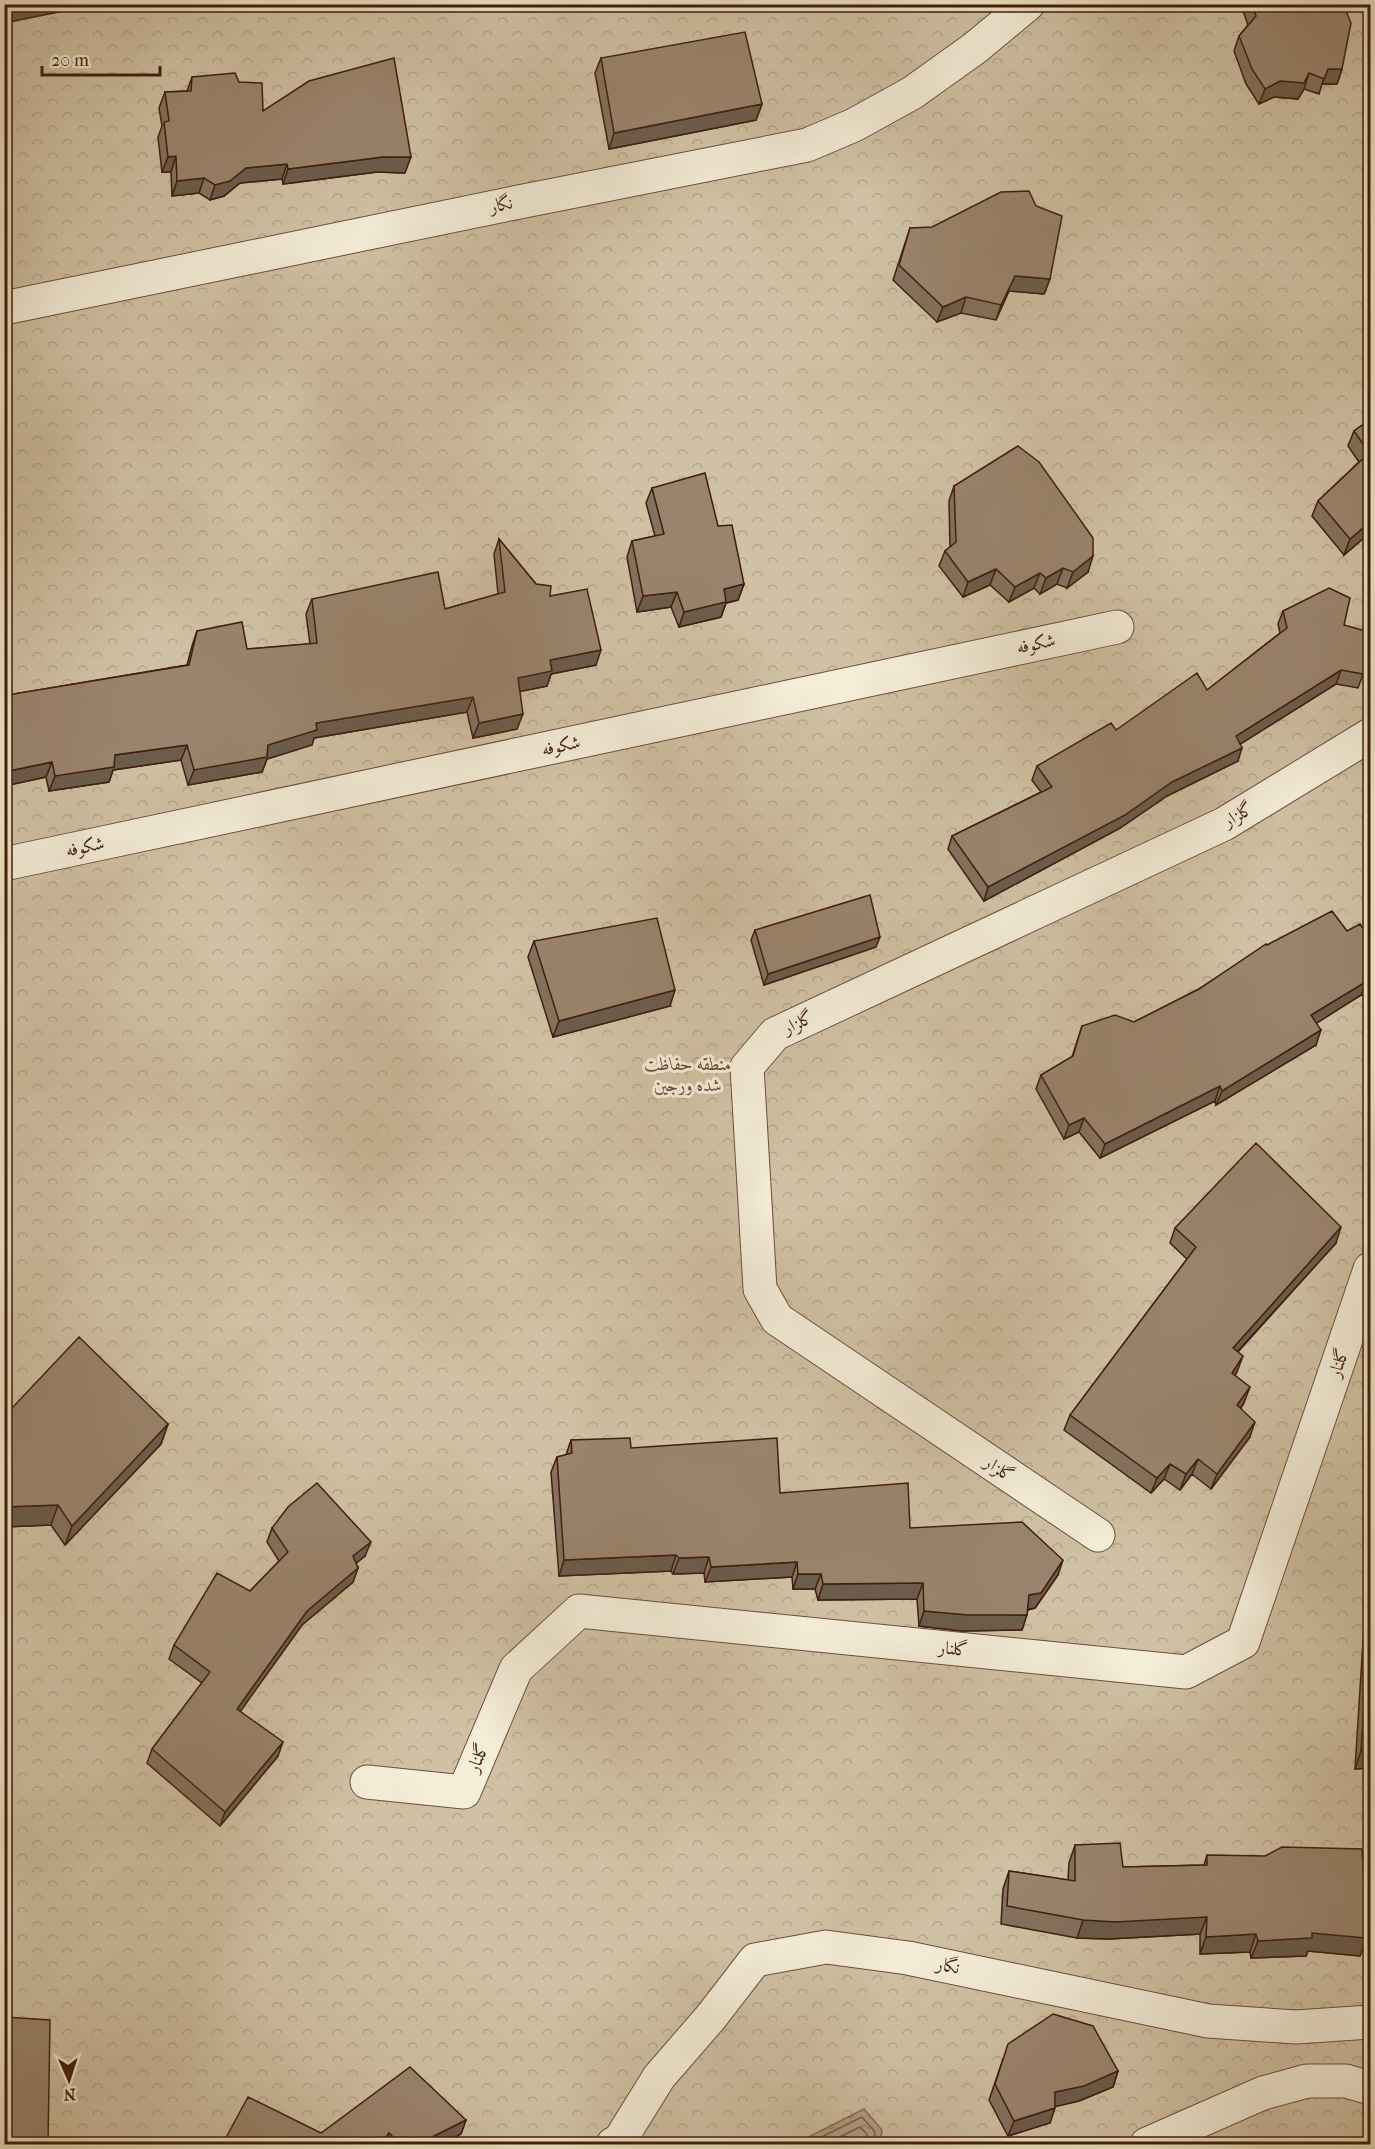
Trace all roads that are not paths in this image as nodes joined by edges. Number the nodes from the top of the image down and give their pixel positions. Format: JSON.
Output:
{"nodes":[{"id":1,"x":1011,"y":4,"type":"edge"},
{"id":2,"x":1028,"y":4,"type":"edge"},
{"id":3,"x":975,"y":48,"type":"junction"},
{"id":4,"x":4,"y":308,"type":"edge"},
{"id":5,"x":1117,"y":627,"type":"dead end"},
{"id":6,"x":1371,"y":735,"type":"edge"},
{"id":7,"x":4,"y":864,"type":"edge"},
{"id":8,"x":1371,"y":1269,"type":"edge"},
{"id":9,"x":1098,"y":1535,"type":"dead end"},
{"id":10,"x":367,"y":1782,"type":"dead end"},
{"id":11,"x":1371,"y":2022,"type":"edge"},
{"id":12,"x":1371,"y":2088,"type":"edge"},
{"id":13,"x":614,"y":2145,"type":"edge"},
{"id":14,"x":1148,"y":2145,"type":"edge"}],
"edges":[{"from":1,"to":3,"type":"street","name":"نگار"},
{"from":2,"to":3,"type":"street","name":"نگار"},
{"from":3,"to":4,"type":"street","name":"نگار"},
{"from":5,"to":7,"type":"street","name":"شکوفه"},
{"from":6,"to":9,"type":"street","name":"گلزار"},
{"from":8,"to":10,"type":"street","name":"گلنار"},
{"from":11,"to":13,"type":"street","name":"نگار"},
{"from":12,"to":14,"type":"street"}]}
